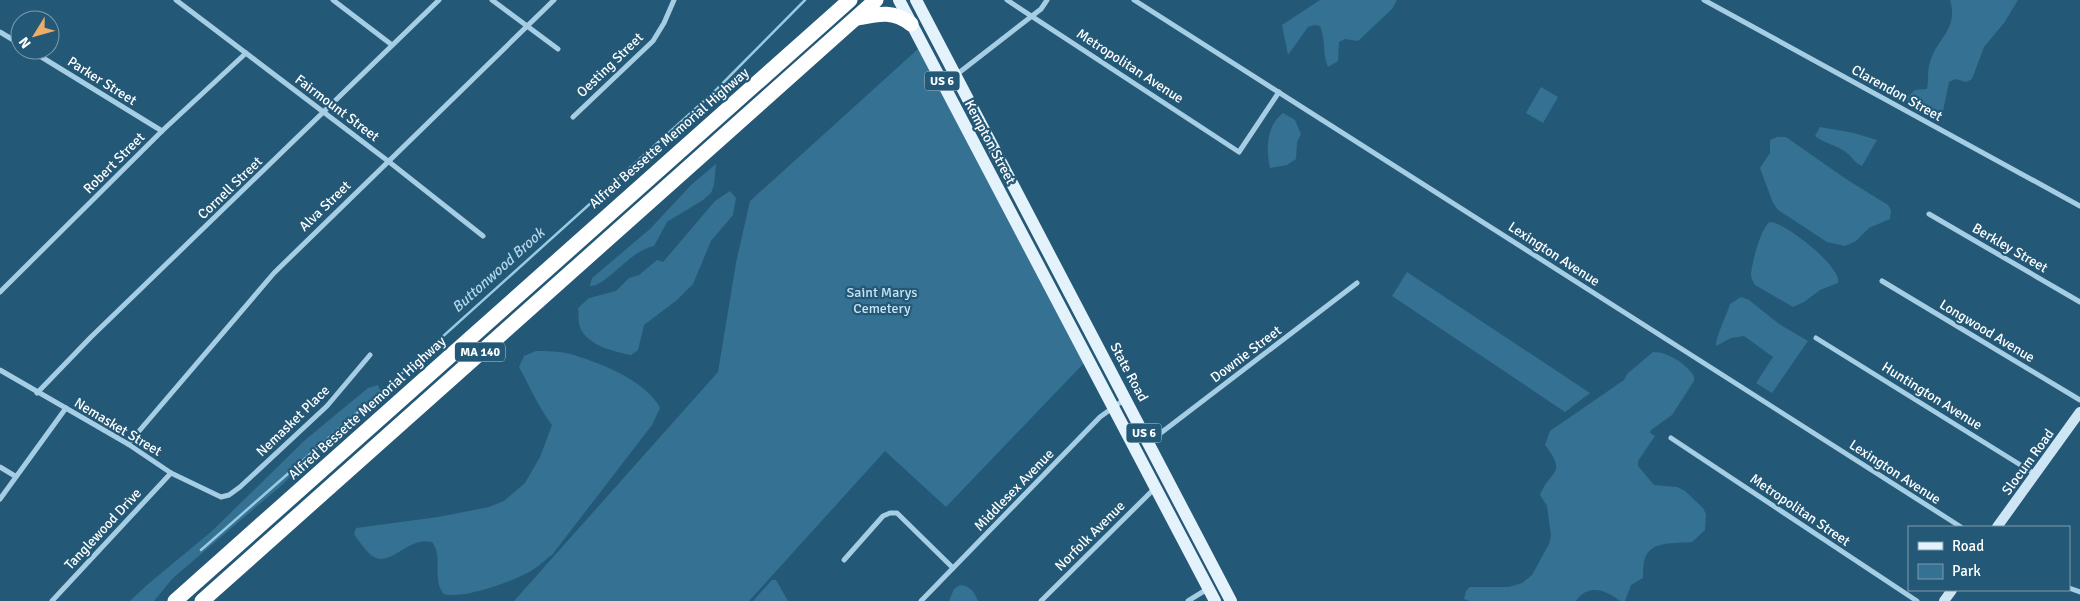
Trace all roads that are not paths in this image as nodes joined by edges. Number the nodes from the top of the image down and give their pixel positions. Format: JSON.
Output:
{"nodes":[{"id":1,"x":176,"y":0,"type":"edge"},
{"id":2,"x":334,"y":0,"type":"edge"},
{"id":3,"x":438,"y":0,"type":"edge"},
{"id":4,"x":492,"y":0,"type":"edge"},
{"id":5,"x":554,"y":0,"type":"edge"},
{"id":6,"x":674,"y":0,"type":"edge"},
{"id":7,"x":839,"y":0,"type":"edge"},
{"id":8,"x":850,"y":0,"type":"edge"},
{"id":9,"x":876,"y":0,"type":"edge"},
{"id":10,"x":898,"y":0,"type":"edge"},
{"id":11,"x":916,"y":0,"type":"edge"},
{"id":12,"x":1007,"y":0,"type":"edge"},
{"id":13,"x":1047,"y":0,"type":"edge"},
{"id":14,"x":1134,"y":0,"type":"edge"},
{"id":15,"x":1704,"y":0,"type":"edge"},
{"id":16,"x":1032,"y":16,"type":"junction"},
{"id":17,"x":858,"y":18,"type":"junction"},
{"id":18,"x":911,"y":24,"type":"junction"},
{"id":19,"x":528,"y":27,"type":"junction"},
{"id":20,"x":392,"y":45,"type":"junction"},
{"id":21,"x":558,"y":49,"type":"dead end"},
{"id":22,"x":246,"y":53,"type":"junction"},
{"id":23,"x":46,"y":60,"type":"edge"},
{"id":24,"x":780,"y":62,"type":"junction"},
{"id":25,"x":956,"y":75,"type":"junction"},
{"id":26,"x":1279,"y":92,"type":"junction"},
{"id":27,"x":323,"y":112,"type":"junction"},
{"id":28,"x":573,"y":117,"type":"dead end"},
{"id":29,"x":162,"y":131,"type":"junction"},
{"id":30,"x":388,"y":161,"type":"junction"},
{"id":31,"x":2080,"y":206,"type":"edge"},
{"id":32,"x":1027,"y":210,"type":"junction"},
{"id":33,"x":1928,"y":214,"type":"dead end"},
{"id":34,"x":1014,"y":218,"type":"junction"},
{"id":35,"x":483,"y":236,"type":"dead end"},
{"id":36,"x":1882,"y":281,"type":"dead end"},
{"id":37,"x":1357,"y":283,"type":"dead end"},
{"id":38,"x":0,"y":292,"type":"edge"},
{"id":39,"x":2080,"y":302,"type":"edge"},
{"id":40,"x":1816,"y":338,"type":"dead end"},
{"id":41,"x":370,"y":355,"type":"dead end"},
{"id":42,"x":0,"y":370,"type":"edge"},
{"id":43,"x":37,"y":393,"type":"junction"},
{"id":44,"x":1126,"y":399,"type":"junction"},
{"id":45,"x":2080,"y":400,"type":"edge"},
{"id":46,"x":1114,"y":407,"type":"junction"},
{"id":47,"x":66,"y":408,"type":"junction"},
{"id":48,"x":2080,"y":412,"type":"edge"},
{"id":49,"x":1671,"y":438,"type":"dead end"},
{"id":50,"x":1148,"y":442,"type":"junction"},
{"id":51,"x":128,"y":444,"type":"junction"},
{"id":52,"x":0,"y":467,"type":"edge"},
{"id":53,"x":171,"y":473,"type":"junction"},
{"id":54,"x":2036,"y":474,"type":"junction"},
{"id":55,"x":15,"y":476,"type":"junction"},
{"id":56,"x":1156,"y":488,"type":"junction"},
{"id":57,"x":225,"y":497,"type":"joint"},
{"id":58,"x":0,"y":499,"type":"edge"},
{"id":59,"x":1959,"y":526,"type":"edge"},
{"id":60,"x":1998,"y":526,"type":"edge"},
{"id":61,"x":844,"y":560,"type":"dead end"},
{"id":62,"x":953,"y":568,"type":"junction"},
{"id":63,"x":1221,"y":581,"type":"junction"},
{"id":64,"x":1208,"y":588,"type":"junction"},
{"id":65,"x":52,"y":601,"type":"edge"},
{"id":66,"x":175,"y":601,"type":"edge"},
{"id":67,"x":202,"y":601,"type":"edge"},
{"id":68,"x":921,"y":601,"type":"edge"},
{"id":69,"x":1040,"y":601,"type":"edge"},
{"id":70,"x":1188,"y":601,"type":"edge"},
{"id":71,"x":1215,"y":601,"type":"edge"},
{"id":72,"x":1231,"y":601,"type":"edge"},
{"id":73,"x":1918,"y":601,"type":"edge"}],
"edges":[{"from":1,"to":22,"type":"street","name":"Fairmount Street"},
{"from":2,"to":20,"type":"street"},
{"from":3,"to":20,"type":"street","name":"Cornell Street"},
{"from":4,"to":19,"type":"street"},
{"from":5,"to":19,"type":"street","name":"Alva Street"},
{"from":6,"to":28,"type":"street","name":"Oesting Street"},
{"from":7,"to":24,"type":"highway"},
{"from":8,"to":24,"type":"highway","name":"Alfred Bessette Memorial Highway","number":"MA 140"},
{"from":9,"to":17,"type":"highway","number":"MA 140"},
{"from":10,"to":18,"type":"main road","name":"Kempton Street","number":"US 6"},
{"from":11,"to":25,"type":"main road","name":"Kempton Street","number":"US 6"},
{"from":12,"to":16,"type":"street","name":"Metropolitan Avenue"},
{"from":13,"to":16,"type":"street"},
{"from":14,"to":26,"type":"street","name":"Lexington Avenue"},
{"from":15,"to":31,"type":"street","name":"Clarendon Street"},
{"from":16,"to":25,"type":"street"},
{"from":16,"to":26,"type":"street","name":"Metropolitan Avenue"},
{"from":17,"to":18,"type":"highway"},
{"from":17,"to":67,"type":"highway","number":"MA 140"},
{"from":18,"to":34,"type":"main road","name":"Kempton Street","number":"US 6"},
{"from":19,"to":21,"type":"street"},
{"from":19,"to":30,"type":"street","name":"Alva Street"},
{"from":20,"to":27,"type":"street","name":"Cornell Street"},
{"from":22,"to":27,"type":"street","name":"Fairmount Street"},
{"from":22,"to":29,"type":"street","name":"Robert Street"},
{"from":23,"to":29,"type":"street","name":"Parker Street"},
{"from":24,"to":66,"type":"highway","name":"Alfred Bessette Memorial Highway","number":"MA 140"},
{"from":25,"to":32,"type":"main road","name":"Kempton Street","number":"US 6"},
{"from":26,"to":59,"type":"street","name":"Lexington Avenue"},
{"from":27,"to":30,"type":"street","name":"Fairmount Street"},
{"from":27,"to":43,"type":"street","name":"Cornell Street"},
{"from":29,"to":38,"type":"street","name":"Robert Street"},
{"from":30,"to":35,"type":"street","name":"Fairmount Street"},
{"from":30,"to":51,"type":"street","name":"Alva Street"},
{"from":32,"to":34,"type":"main road"},
{"from":32,"to":44,"type":"main road","name":"State Road","number":"US 6"},
{"from":33,"to":39,"type":"street","name":"Berkley Street"},
{"from":34,"to":46,"type":"main road","number":"US 6"},
{"from":36,"to":45,"type":"street","name":"Longwood Avenue"},
{"from":37,"to":50,"type":"street","name":"Downie Street"},
{"from":40,"to":54,"type":"street","name":"Huntington Avenue"},
{"from":41,"to":57,"type":"street","name":"Nemasket Place"},
{"from":42,"to":43,"type":"street","name":"Nemasket Street"},
{"from":43,"to":47,"type":"street","name":"Nemasket Street"},
{"from":44,"to":46,"type":"street","name":"Middlesex Avenue"},
{"from":44,"to":50,"type":"main road","name":"State Road","number":"US 6"},
{"from":46,"to":56,"type":"main road","number":"US 6"},
{"from":46,"to":62,"type":"street","name":"Middlesex Avenue"},
{"from":47,"to":51,"type":"street","name":"Nemasket Street"},
{"from":47,"to":55,"type":"street"},
{"from":48,"to":54,"type":"main road","name":"Slocum Road"},
{"from":49,"to":73,"type":"street","name":"Metropolitan Street"},
{"from":50,"to":63,"type":"main road","name":"State Road","number":"US 6"},
{"from":51,"to":53,"type":"street","name":"Nemasket Street"},
{"from":52,"to":55,"type":"street"},
{"from":53,"to":57,"type":"street","name":"Nemasket Street"},
{"from":53,"to":65,"type":"street","name":"Tanglewood Drive"},
{"from":54,"to":60,"type":"main road","name":"Slocum Road"},
{"from":55,"to":58,"type":"street"},
{"from":56,"to":64,"type":"main road","number":"US 6"},
{"from":56,"to":69,"type":"street","name":"Norfolk Avenue"},
{"from":61,"to":62,"type":"street"},
{"from":62,"to":68,"type":"street","name":"Middlesex Avenue"},
{"from":63,"to":64,"type":"street"},
{"from":63,"to":72,"type":"main road","name":"State Road","number":"US 6"},
{"from":64,"to":70,"type":"street"},
{"from":64,"to":71,"type":"main road","number":"US 6"}]}
